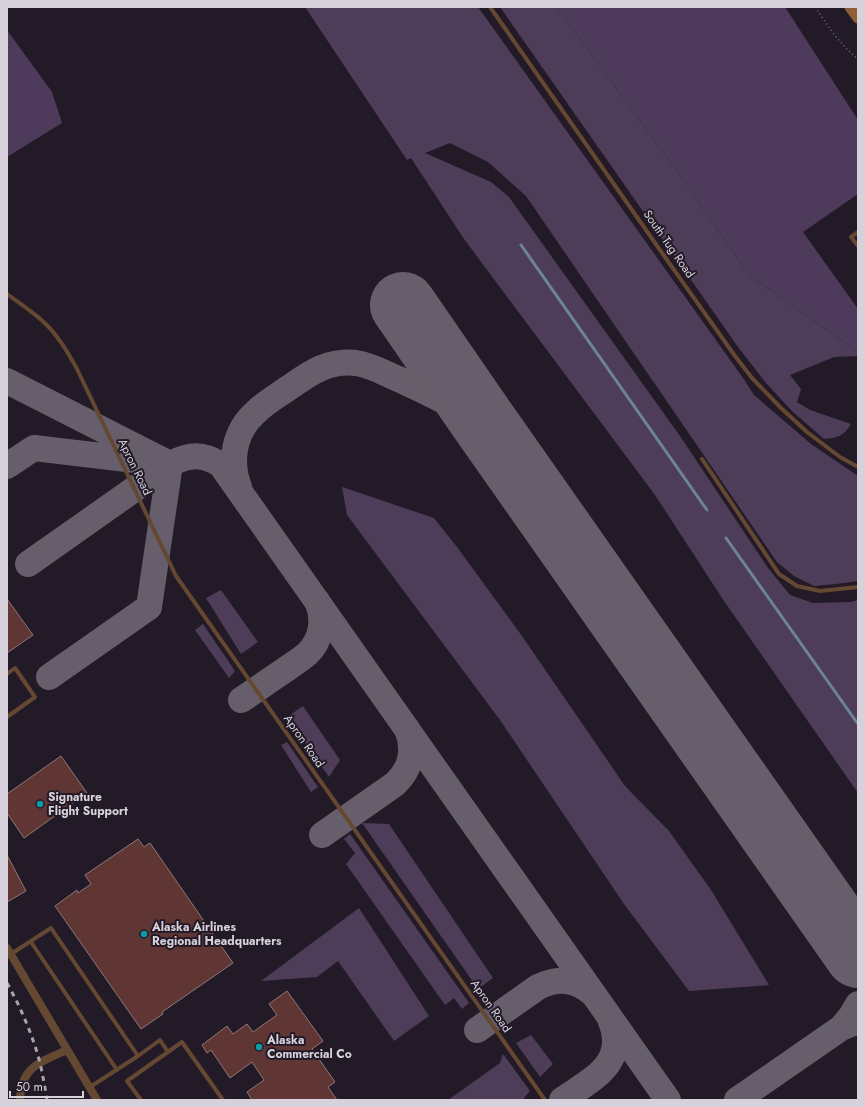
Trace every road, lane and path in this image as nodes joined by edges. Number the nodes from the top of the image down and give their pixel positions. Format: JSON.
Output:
{"nodes":[{"id":1,"x":490,"y":7,"type":"edge"},
{"id":2,"x":815,"y":7,"type":"edge"},
{"id":3,"x":850,"y":7,"type":"edge"},
{"id":4,"x":858,"y":18,"type":"edge"},
{"id":5,"x":858,"y":59,"type":"edge"},
{"id":6,"x":858,"y":232,"type":"edge"},
{"id":7,"x":858,"y":246,"type":"edge"},
{"id":8,"x":7,"y":294,"type":"edge"},
{"id":9,"x":702,"y":459,"type":"dead end"},
{"id":10,"x":858,"y":467,"type":"edge"},
{"id":11,"x":858,"y":587,"type":"edge"},
{"id":12,"x":7,"y":674,"type":"edge"},
{"id":13,"x":7,"y":717,"type":"edge"},
{"id":14,"x":31,"y":942,"type":"junction"},
{"id":15,"x":9,"y":951,"type":"edge"},
{"id":16,"x":67,"y":1050,"type":"junction"},
{"id":17,"x":168,"y":1052,"type":"junction"},
{"id":18,"x":138,"y":1056,"type":"junction"},
{"id":19,"x":117,"y":1070,"type":"junction"},
{"id":20,"x":89,"y":1088,"type":"junction"},
{"id":21,"x":20,"y":1100,"type":"edge"},
{"id":22,"x":97,"y":1100,"type":"edge"},
{"id":23,"x":141,"y":1100,"type":"edge"},
{"id":24,"x":223,"y":1100,"type":"edge"},
{"id":25,"x":545,"y":1100,"type":"edge"}],
"edges":[{"from":1,"to":10,"type":"lane","name":"South Tug Road"},
{"from":2,"to":5,"type":"path"},
{"from":3,"to":4,"type":"main road"},
{"from":6,"to":7,"type":"lane"},
{"from":8,"to":25,"type":"lane","name":"Apron Road"},
{"from":9,"to":11,"type":"lane"},
{"from":12,"to":13,"type":"lane"},
{"from":14,"to":15,"type":"lane"},
{"from":14,"to":18,"type":"lane"},
{"from":14,"to":19,"type":"lane"},
{"from":15,"to":16,"type":"street"},
{"from":16,"to":20,"type":"street"},
{"from":16,"to":21,"type":"street"},
{"from":17,"to":18,"type":"lane"},
{"from":17,"to":23,"type":"lane"},
{"from":17,"to":24,"type":"lane"},
{"from":18,"to":19,"type":"lane"},
{"from":19,"to":20,"type":"lane"},
{"from":20,"to":22,"type":"street"}]}
